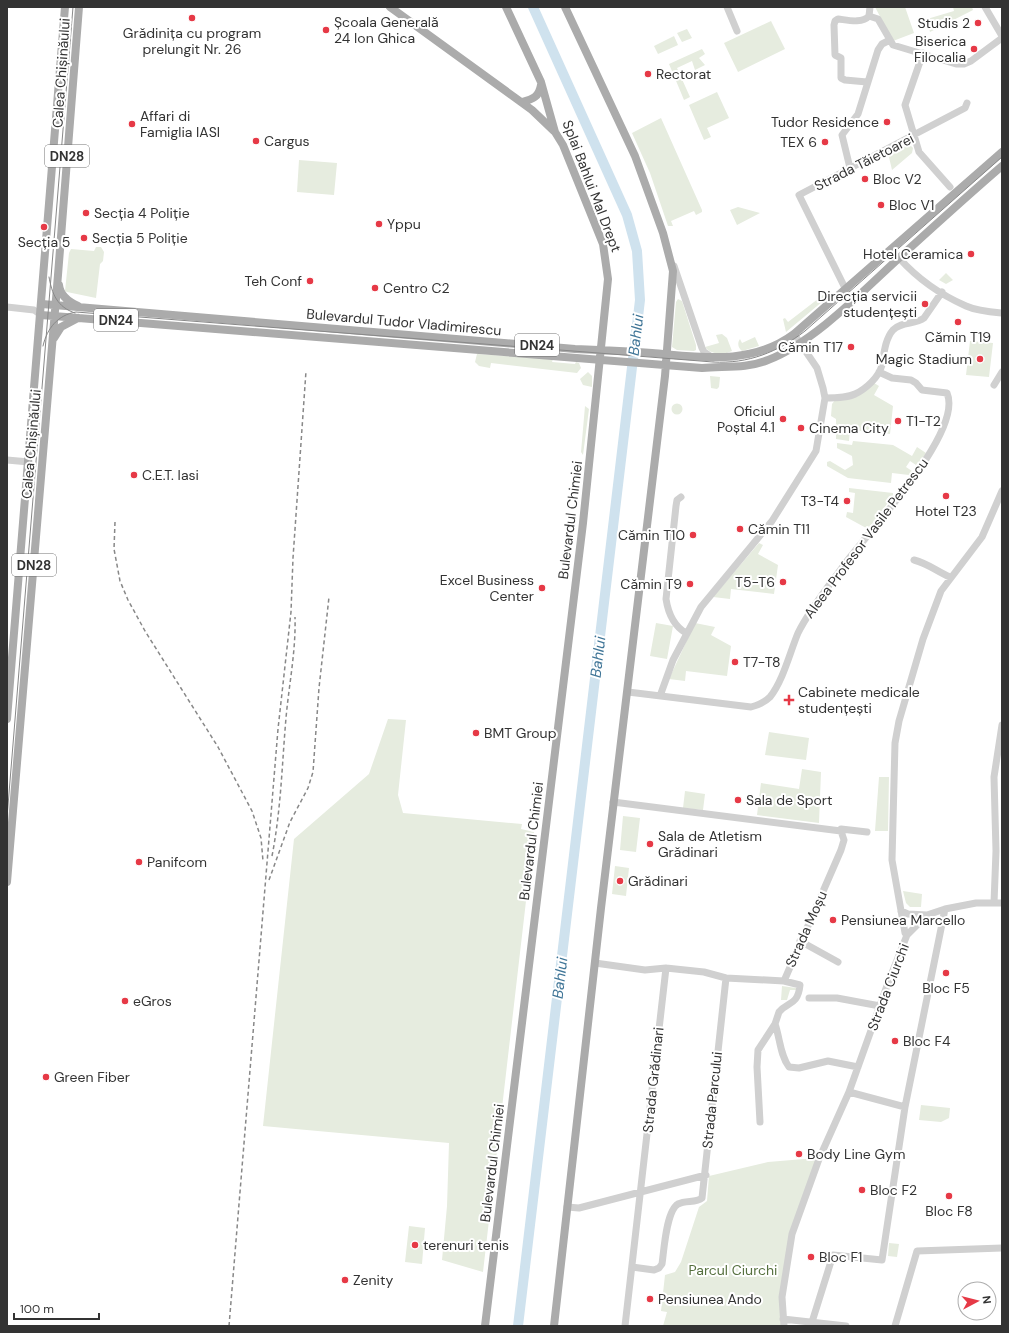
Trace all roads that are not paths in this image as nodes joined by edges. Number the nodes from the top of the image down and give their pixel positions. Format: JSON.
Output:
{"nodes":[{"id":1,"x":65,"y":7,"type":"edge"},
{"id":2,"x":79,"y":7,"type":"edge"},
{"id":3,"x":390,"y":7,"type":"edge"},
{"id":4,"x":506,"y":7,"type":"edge"},
{"id":5,"x":565,"y":7,"type":"edge"},
{"id":6,"x":727,"y":7,"type":"edge"},
{"id":7,"x":870,"y":7,"type":"edge"},
{"id":8,"x":985,"y":7,"type":"edge"},
{"id":9,"x":869,"y":16,"type":"junction"},
{"id":10,"x":737,"y":30,"type":"dead end"},
{"id":11,"x":1002,"y":37,"type":"edge"},
{"id":12,"x":890,"y":40,"type":"junction"},
{"id":13,"x":923,"y":53,"type":"junction"},
{"id":14,"x":541,"y":82,"type":"junction"},
{"id":15,"x":867,"y":82,"type":"junction"},
{"id":16,"x":522,"y":102,"type":"junction"},
{"id":17,"x":968,"y":103,"type":"dead end"},
{"id":18,"x":555,"y":132,"type":"junction"},
{"id":19,"x":915,"y":136,"type":"junction"},
{"id":20,"x":1002,"y":152,"type":"edge"},
{"id":21,"x":1002,"y":166,"type":"edge"},
{"id":22,"x":850,"y":168,"type":"junction"},
{"id":23,"x":950,"y":187,"type":"dead end"},
{"id":24,"x":670,"y":255,"type":"junction"},
{"id":25,"x":899,"y":258,"type":"junction"},
{"id":26,"x":58,"y":275,"type":"junction"},
{"id":27,"x":846,"y":290,"type":"junction"},
{"id":28,"x":942,"y":292,"type":"junction"},
{"id":29,"x":42,"y":304,"type":"junction"},
{"id":30,"x":56,"y":306,"type":"junction"},
{"id":31,"x":7,"y":308,"type":"edge"},
{"id":32,"x":82,"y":308,"type":"junction"},
{"id":33,"x":34,"y":310,"type":"junction"},
{"id":34,"x":1002,"y":313,"type":"edge"},
{"id":35,"x":41,"y":315,"type":"junction"},
{"id":36,"x":54,"y":316,"type":"junction"},
{"id":37,"x":81,"y":318,"type":"junction"},
{"id":38,"x":794,"y":334,"type":"junction"},
{"id":39,"x":52,"y":341,"type":"junction"},
{"id":40,"x":800,"y":343,"type":"junction"},
{"id":41,"x":600,"y":350,"type":"junction"},
{"id":42,"x":667,"y":354,"type":"junction"},
{"id":43,"x":713,"y":358,"type":"junction"},
{"id":44,"x":599,"y":359,"type":"junction"},
{"id":45,"x":666,"y":365,"type":"junction"},
{"id":46,"x":879,"y":372,"type":"junction"},
{"id":47,"x":1002,"y":372,"type":"edge"},
{"id":48,"x":994,"y":385,"type":"dead end"},
{"id":49,"x":824,"y":398,"type":"junction"},
{"id":50,"x":7,"y":460,"type":"edge"},
{"id":51,"x":29,"y":462,"type":"junction"},
{"id":52,"x":1002,"y":491,"type":"edge"},
{"id":53,"x":681,"y":497,"type":"dead end"},
{"id":54,"x":1000,"y":502,"type":"edge"},
{"id":55,"x":914,"y":560,"type":"dead end"},
{"id":56,"x":950,"y":577,"type":"junction"},
{"id":57,"x":686,"y":633,"type":"junction"},
{"id":58,"x":628,"y":692,"type":"junction"},
{"id":59,"x":660,"y":696,"type":"junction"},
{"id":60,"x":7,"y":719,"type":"edge"},
{"id":61,"x":1002,"y":725,"type":"edge"},
{"id":62,"x":613,"y":802,"type":"junction"},
{"id":63,"x":7,"y":806,"type":"edge"},
{"id":64,"x":13,"y":815,"type":"junction"},
{"id":65,"x":10,"y":827,"type":"edge"},
{"id":66,"x":841,"y":831,"type":"junction"},
{"id":67,"x":867,"y":832,"type":"dead end"},
{"id":68,"x":7,"y":882,"type":"edge"},
{"id":69,"x":994,"y":903,"type":"junction"},
{"id":70,"x":1002,"y":903,"type":"edge"},
{"id":71,"x":945,"y":909,"type":"junction"},
{"id":72,"x":901,"y":911,"type":"junction"},
{"id":73,"x":927,"y":915,"type":"junction"},
{"id":74,"x":907,"y":935,"type":"junction"},
{"id":75,"x":800,"y":941,"type":"junction"},
{"id":76,"x":838,"y":962,"type":"dead end"},
{"id":77,"x":595,"y":963,"type":"junction"},
{"id":78,"x":666,"y":968,"type":"junction"},
{"id":79,"x":726,"y":978,"type":"junction"},
{"id":80,"x":784,"y":981,"type":"junction"},
{"id":81,"x":809,"y":998,"type":"dead end"},
{"id":82,"x":880,"y":1006,"type":"junction"},
{"id":83,"x":775,"y":1024,"type":"junction"},
{"id":84,"x":858,"y":1067,"type":"junction"},
{"id":85,"x":849,"y":1092,"type":"junction"},
{"id":86,"x":905,"y":1107,"type":"junction"},
{"id":87,"x":760,"y":1122,"type":"dead end"},
{"id":88,"x":706,"y":1175,"type":"junction"},
{"id":89,"x":640,"y":1192,"type":"junction"},
{"id":90,"x":567,"y":1207,"type":"junction"},
{"id":91,"x":1002,"y":1248,"type":"edge"},
{"id":92,"x":632,"y":1267,"type":"junction"},
{"id":93,"x":812,"y":1322,"type":"junction"},
{"id":94,"x":783,"y":1323,"type":"edge"},
{"id":95,"x":485,"y":1326,"type":"edge"},
{"id":96,"x":554,"y":1326,"type":"edge"},
{"id":97,"x":625,"y":1326,"type":"edge"},
{"id":98,"x":846,"y":1326,"type":"edge"},
{"id":99,"x":895,"y":1326,"type":"edge"}],
"edges":[{"from":1,"to":29,"type":"main road","name":"Calea Chișinăului","number":"DN28"},
{"from":2,"to":26,"type":"main road","name":"Calea Chișinăului","number":"DN28"},
{"from":3,"to":16,"type":"main road"},
{"from":4,"to":14,"type":"main road","name":"Splai Bahlui Mal Drept"},
{"from":5,"to":24,"type":"main road"},
{"from":6,"to":10,"type":"street"},
{"from":7,"to":9,"type":"street"},
{"from":8,"to":11,"type":"street"},
{"from":9,"to":12,"type":"street"},
{"from":9,"to":15,"type":"street"},
{"from":11,"to":13,"type":"street"},
{"from":12,"to":13,"type":"street"},
{"from":12,"to":15,"type":"street"},
{"from":13,"to":19,"type":"street"},
{"from":14,"to":16,"type":"main road"},
{"from":14,"to":18,"type":"main road","name":"Splai Bahlui Mal Drept"},
{"from":15,"to":22,"type":"street"},
{"from":16,"to":18,"type":"main road"},
{"from":17,"to":19,"type":"street","name":"Strada Tăietoarei"},
{"from":18,"to":41,"type":"main road","name":"Splai Bahlui Mal Drept"},
{"from":19,"to":22,"type":"street","name":"Strada Tăietoarei"},
{"from":19,"to":23,"type":"street"},
{"from":20,"to":27,"type":"main road","name":"Bulevardul Tudor Vladimirescu","number":"DN24"},
{"from":21,"to":25,"type":"main road","name":"Bulevardul Tudor Vladimirescu","number":"DN24"},
{"from":22,"to":27,"type":"street","name":"Strada Tăietoarei"},
{"from":24,"to":42,"type":"main road"},
{"from":24,"to":43,"type":"street"},
{"from":25,"to":28,"type":"street"},
{"from":25,"to":40,"type":"main road","name":"Bulevardul Tudor Vladimirescu","number":"DN24"},
{"from":26,"to":30,"type":"main road","name":"Calea Chișinăului","number":"DN28"},
{"from":26,"to":32,"type":"main road"},
{"from":27,"to":38,"type":"main road","name":"Bulevardul Tudor Vladimirescu","number":"DN24"},
{"from":28,"to":34,"type":"street"},
{"from":28,"to":46,"type":"street"},
{"from":29,"to":30,"type":"main road","name":"Bulevardul Tudor Vladimirescu","number":"DN24"},
{"from":29,"to":33,"type":"street"},
{"from":29,"to":35,"type":"main road","name":"Calea Chișinăului","number":"DN28"},
{"from":30,"to":32,"type":"main road","name":"Bulevardul Tudor Vladimirescu","number":"DN24"},
{"from":30,"to":36,"type":"main road","name":"Calea Chișinăului","number":"DN28"},
{"from":31,"to":33,"type":"street"},
{"from":32,"to":41,"type":"main road","name":"Bulevardul Tudor Vladimirescu","number":"DN24"},
{"from":33,"to":35,"type":"street"},
{"from":35,"to":36,"type":"main road","name":"Bulevardul Tudor Vladimirescu","number":"DN24"},
{"from":35,"to":51,"type":"main road","name":"Calea Chișinăului","number":"DN28"},
{"from":36,"to":37,"type":"main road","name":"Bulevardul Tudor Vladimirescu","number":"DN24"},
{"from":36,"to":39,"type":"main road","name":"Calea Chișinăului","number":"DN28"},
{"from":37,"to":39,"type":"main road"},
{"from":37,"to":44,"type":"main road","name":"Bulevardul Tudor Vladimirescu","number":"DN24"},
{"from":38,"to":40,"type":"street"},
{"from":38,"to":43,"type":"main road","name":"Bulevardul Tudor Vladimirescu","number":"DN24"},
{"from":39,"to":64,"type":"main road","name":"Calea Chișinăului","number":"DN28"},
{"from":40,"to":45,"type":"main road","name":"Bulevardul Tudor Vladimirescu","number":"DN24"},
{"from":40,"to":49,"type":"street"},
{"from":41,"to":42,"type":"main road","name":"Bulevardul Tudor Vladimirescu","number":"DN24"},
{"from":41,"to":44,"type":"main road","name":"Splai Bahlui Mal Drept"},
{"from":42,"to":43,"type":"main road","name":"Bulevardul Tudor Vladimirescu","number":"DN24"},
{"from":42,"to":45,"type":"main road"},
{"from":44,"to":45,"type":"main road","name":"Bulevardul Tudor Vladimirescu","number":"DN24"},
{"from":44,"to":95,"type":"main road","name":"Bulevardul Chimiei"},
{"from":45,"to":58,"type":"main road"},
{"from":46,"to":49,"type":"street"},
{"from":46,"to":59,"type":"street","name":"Aleea Profesor Vasile Petrescu"},
{"from":47,"to":48,"type":"street"},
{"from":49,"to":57,"type":"street"},
{"from":50,"to":51,"type":"street"},
{"from":51,"to":60,"type":"main road","name":"Calea Chișinăului","number":"DN28"},
{"from":52,"to":54,"type":"street","name":"Strada Ciurchi"},
{"from":53,"to":57,"type":"street"},
{"from":54,"to":56,"type":"street","name":"Strada Ciurchi"},
{"from":55,"to":56,"type":"street"},
{"from":56,"to":72,"type":"street","name":"Strada Ciurchi"},
{"from":57,"to":59,"type":"street"},
{"from":58,"to":59,"type":"street","name":"Aleea Profesor Vasile Petrescu"},
{"from":58,"to":62,"type":"main road"},
{"from":61,"to":69,"type":"street"},
{"from":62,"to":66,"type":"street"},
{"from":62,"to":77,"type":"main road"},
{"from":63,"to":64,"type":"main road"},
{"from":64,"to":65,"type":"main road","name":"Calea Chișinăului","number":"DN28"},
{"from":65,"to":68,"type":"main road","name":"Calea Chișinăului","number":"DN28"},
{"from":66,"to":67,"type":"street"},
{"from":66,"to":75,"type":"street","name":"Strada Moșu"},
{"from":69,"to":70,"type":"street"},
{"from":69,"to":71,"type":"street"},
{"from":71,"to":73,"type":"street"},
{"from":71,"to":86,"type":"street"},
{"from":72,"to":73,"type":"street"},
{"from":72,"to":74,"type":"street","name":"Strada Ciurchi"},
{"from":73,"to":74,"type":"street"},
{"from":74,"to":82,"type":"street","name":"Strada Ciurchi"},
{"from":75,"to":76,"type":"street"},
{"from":75,"to":80,"type":"street","name":"Strada Moșu"},
{"from":77,"to":78,"type":"street"},
{"from":77,"to":90,"type":"main road"},
{"from":78,"to":79,"type":"street"},
{"from":78,"to":89,"type":"street","name":"Strada Grădinari"},
{"from":79,"to":80,"type":"street"},
{"from":79,"to":88,"type":"street","name":"Strada Parcului"},
{"from":80,"to":83,"type":"street","name":"Strada Moșu"},
{"from":81,"to":82,"type":"street"},
{"from":82,"to":84,"type":"street","name":"Strada Ciurchi"},
{"from":83,"to":84,"type":"street"},
{"from":83,"to":87,"type":"street","name":"Strada Moșu"},
{"from":84,"to":85,"type":"street","name":"Strada Ciurchi"},
{"from":85,"to":86,"type":"street"},
{"from":85,"to":94,"type":"street","name":"Strada Ciurchi"},
{"from":86,"to":93,"type":"street"},
{"from":88,"to":89,"type":"street"},
{"from":88,"to":92,"type":"street","name":"Strada Parcului"},
{"from":89,"to":90,"type":"street"},
{"from":89,"to":92,"type":"street","name":"Strada Grădinari"},
{"from":90,"to":96,"type":"main road"},
{"from":91,"to":99,"type":"street"},
{"from":92,"to":97,"type":"street","name":"Strada Grădinari"},
{"from":93,"to":94,"type":"street"},
{"from":93,"to":98,"type":"street"}]}
